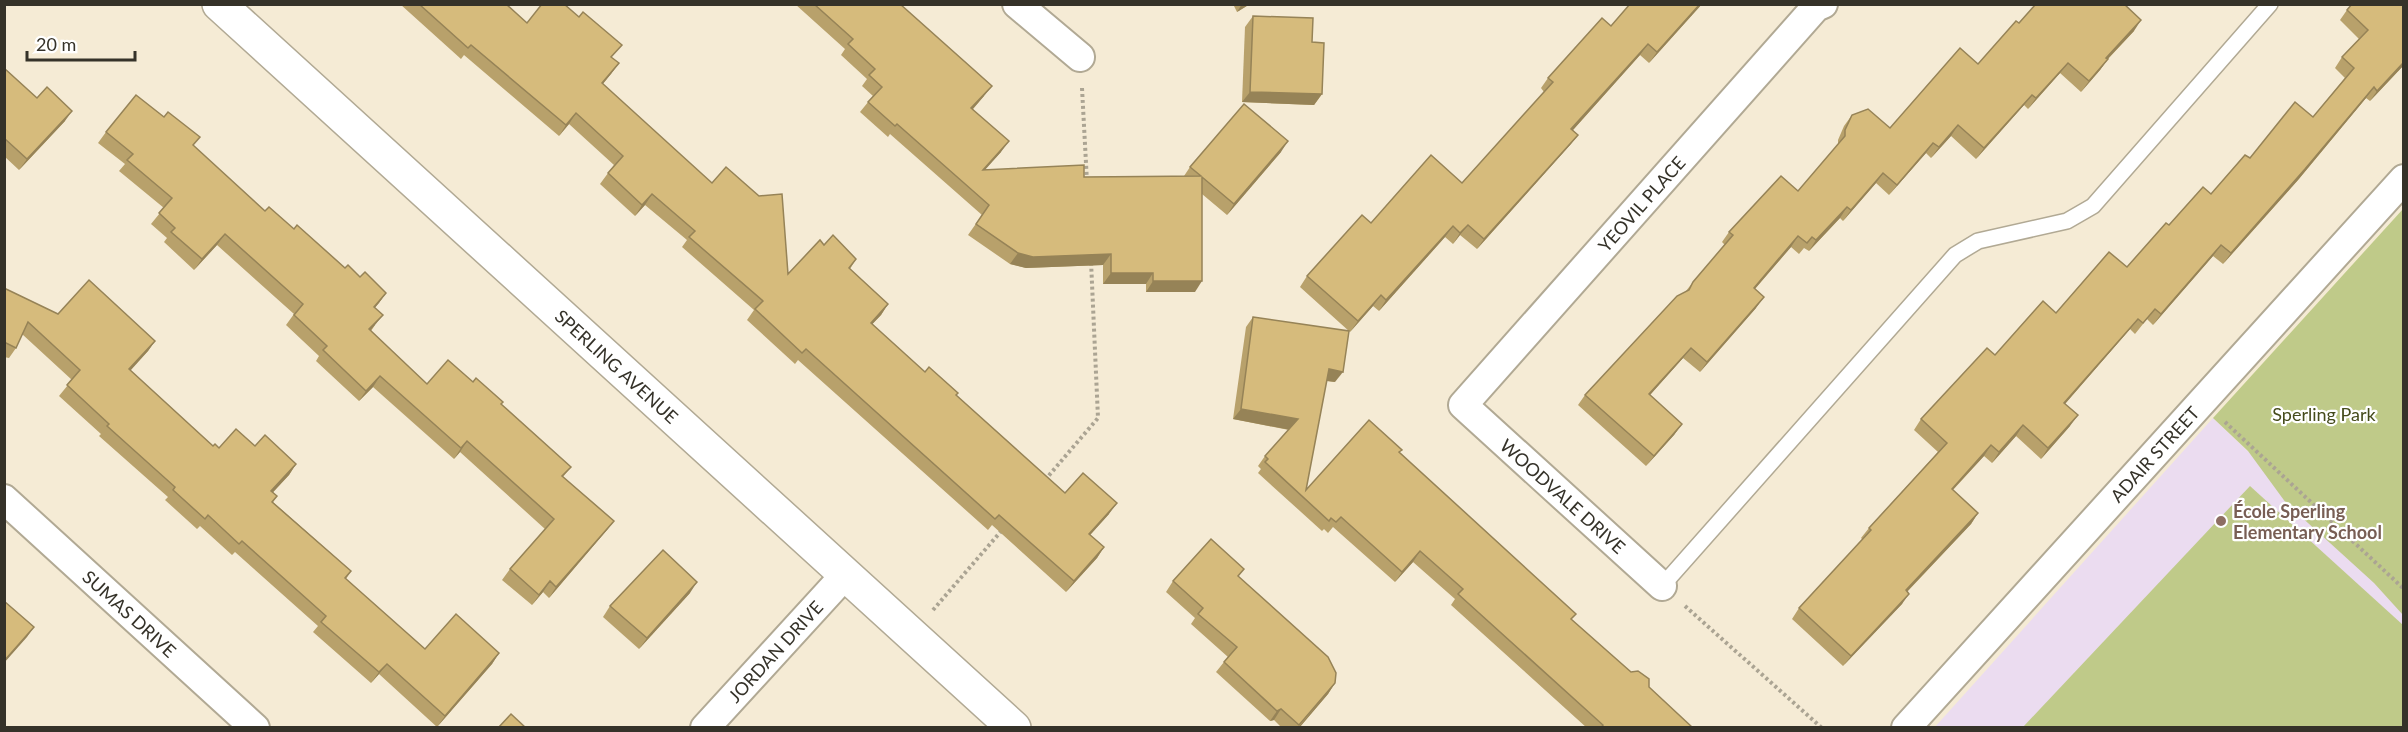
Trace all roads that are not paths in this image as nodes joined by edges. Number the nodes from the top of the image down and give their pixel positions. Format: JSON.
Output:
{"nodes":[{"id":1,"x":219,"y":4,"type":"edge"},
{"id":2,"x":1017,"y":4,"type":"edge"},
{"id":3,"x":2270,"y":4,"type":"edge"},
{"id":4,"x":1817,"y":5,"type":"edge"},
{"id":5,"x":1080,"y":57,"type":"road end"},
{"id":6,"x":2403,"y":179,"type":"edge"},
{"id":7,"x":1463,"y":405,"type":"joint"},
{"id":8,"x":4,"y":499,"type":"edge"},
{"id":9,"x":845,"y":575,"type":"junction"},
{"id":10,"x":1662,"y":586,"type":"joint"},
{"id":11,"x":255,"y":728,"type":"edge"},
{"id":12,"x":705,"y":728,"type":"edge"},
{"id":13,"x":1014,"y":728,"type":"edge"},
{"id":14,"x":1906,"y":728,"type":"edge"}],
"edges":[{"from":1,"to":9,"type":"street","name":"SPERLING AVENUE"},
{"from":2,"to":5,"type":"street"},
{"from":3,"to":10,"type":"lane"},
{"from":4,"to":7,"type":"street","name":"YEOVIL PLACE"},
{"from":6,"to":14,"type":"street","name":"ADAIR STREET"},
{"from":7,"to":10,"type":"street","name":"WOODVALE DRIVE"},
{"from":8,"to":11,"type":"street","name":"SUMAS DRIVE"},
{"from":9,"to":12,"type":"street","name":"JORDAN DRIVE"},
{"from":9,"to":13,"type":"street","name":"SPERLING AVENUE"}]}
